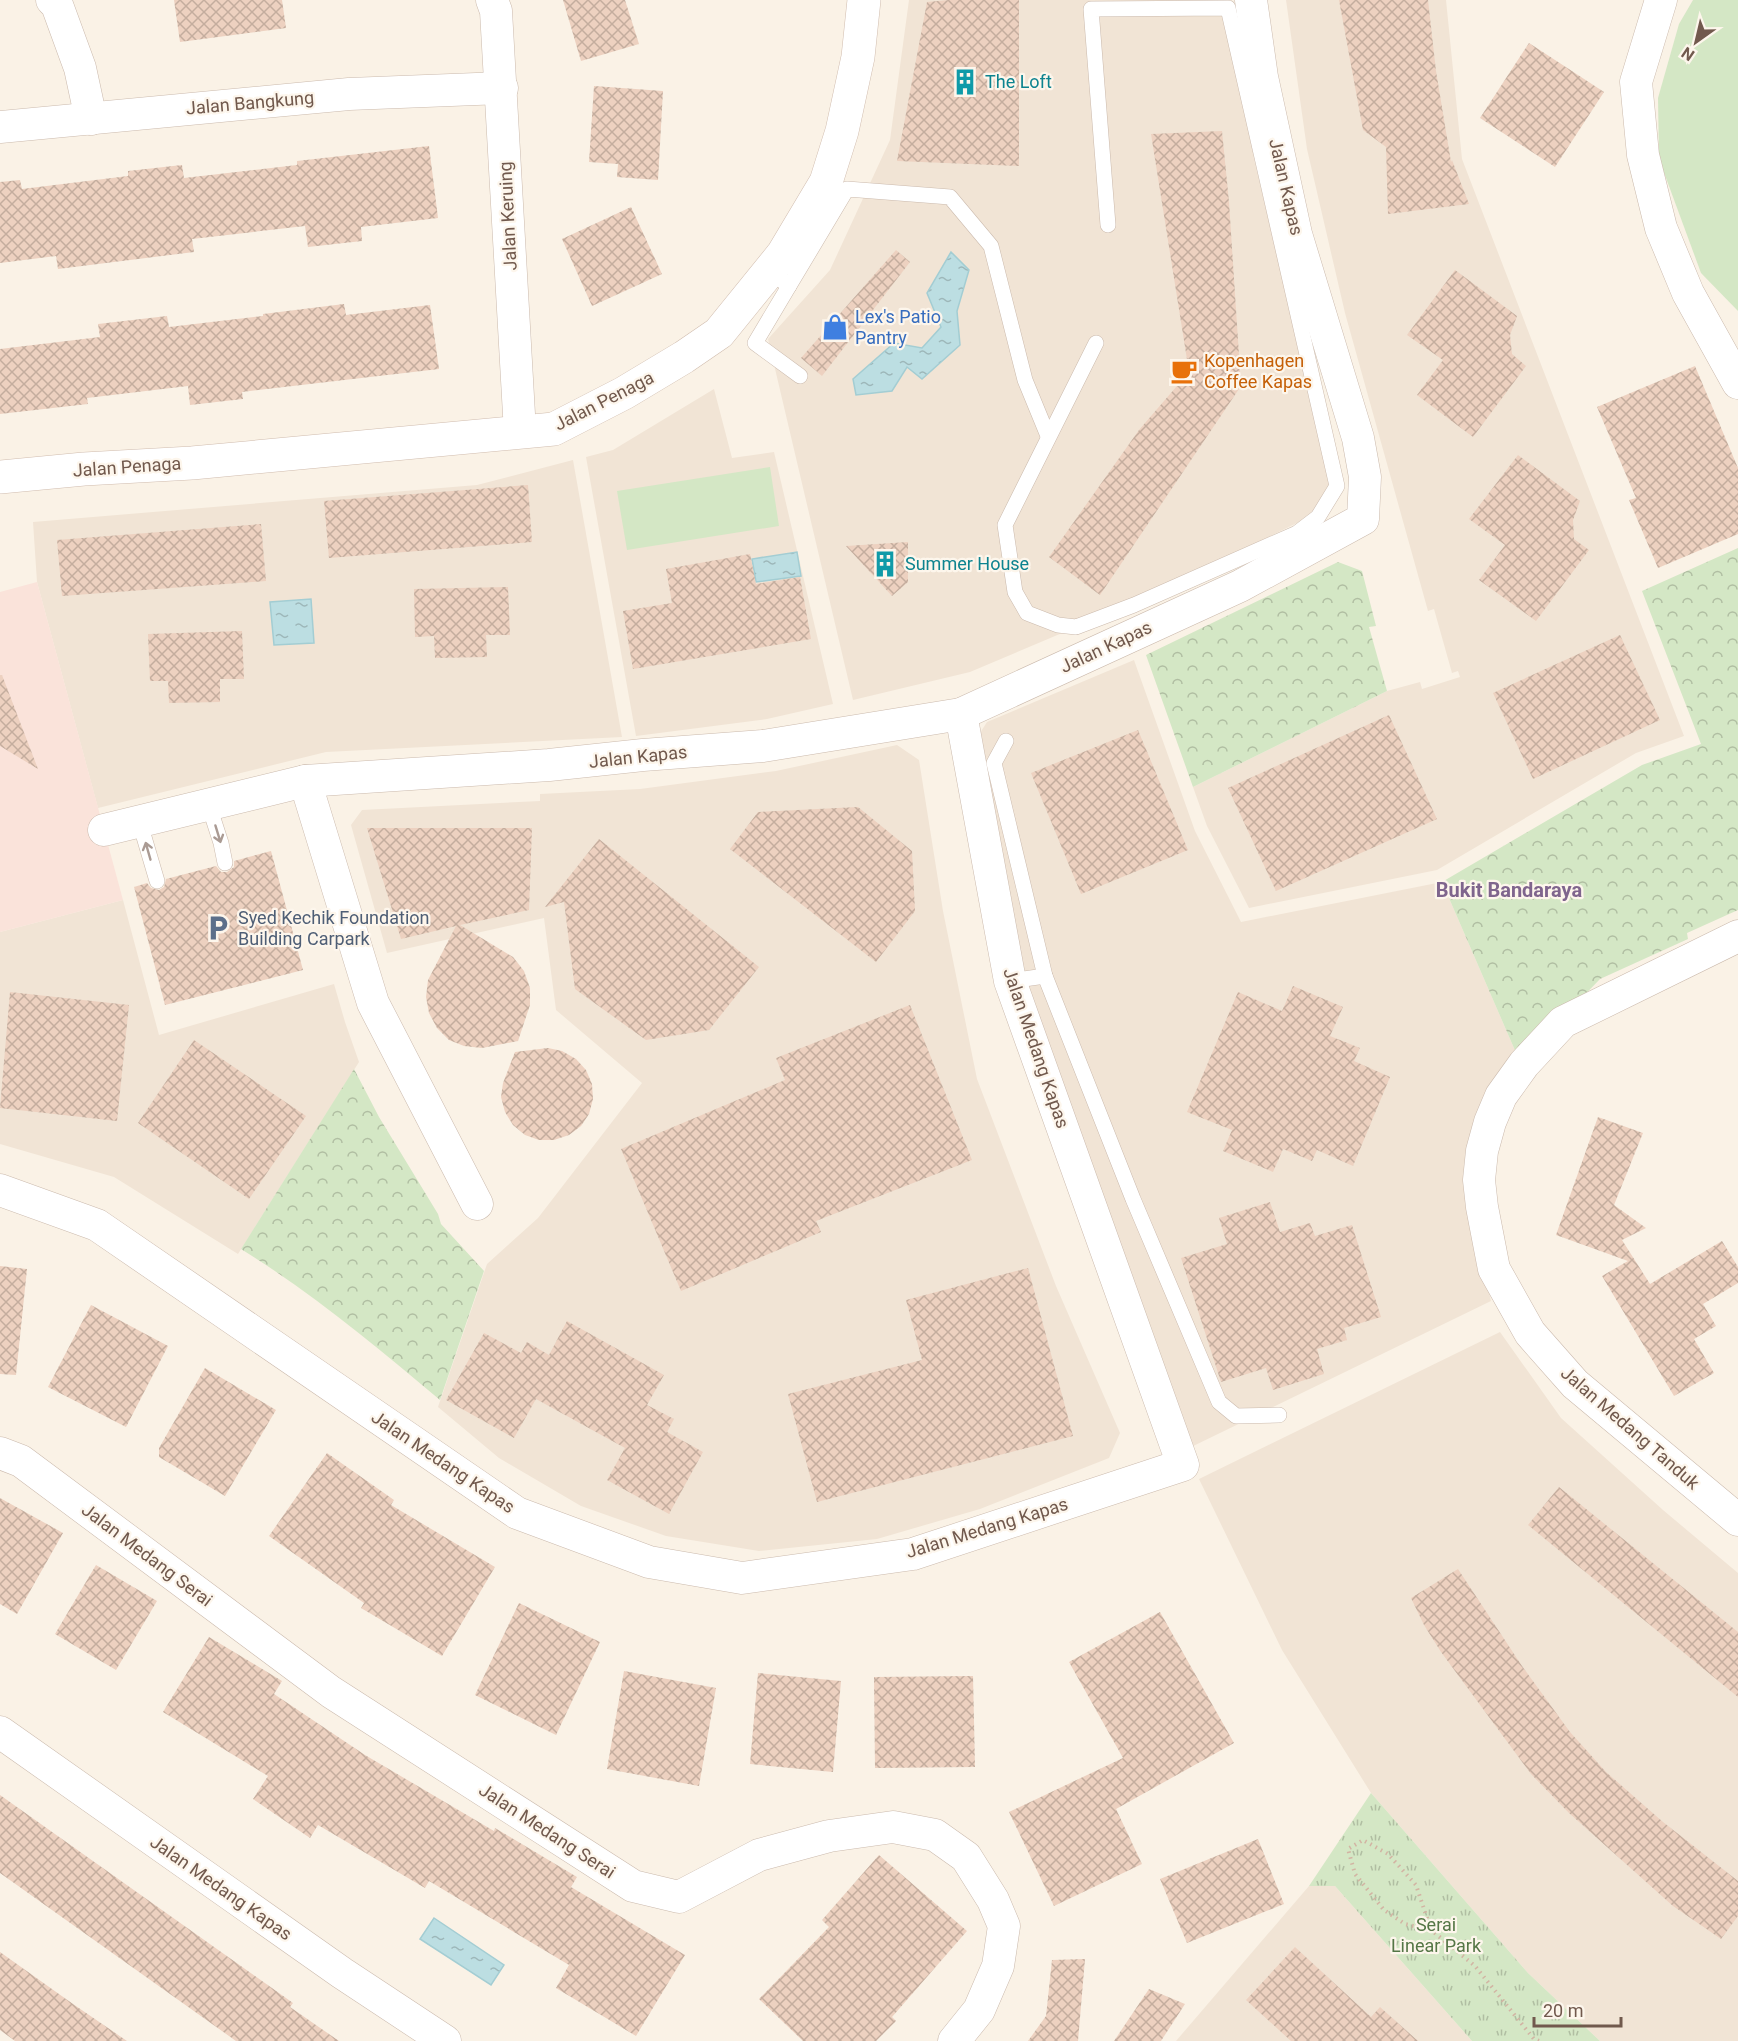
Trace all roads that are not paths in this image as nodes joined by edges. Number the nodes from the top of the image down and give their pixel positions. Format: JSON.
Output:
{"nodes":[{"id":1,"x":52,"y":0,"type":"edge"},
{"id":2,"x":492,"y":0,"type":"edge"},
{"id":3,"x":864,"y":0,"type":"edge"},
{"id":4,"x":1251,"y":0,"type":"edge"},
{"id":5,"x":1661,"y":0,"type":"edge"},
{"id":6,"x":501,"y":88,"type":"junction"},
{"id":7,"x":91,"y":119,"type":"junction"},
{"id":8,"x":0,"y":127,"type":"edge"},
{"id":9,"x":1108,"y":225,"type":"dead end"},
{"id":10,"x":778,"y":279,"type":"junction"},
{"id":11,"x":1096,"y":343,"type":"dead end"},
{"id":12,"x":800,"y":376,"type":"dead end"},
{"id":13,"x":1738,"y":383,"type":"edge"},
{"id":14,"x":520,"y":432,"type":"junction"},
{"id":15,"x":1048,"y":436,"type":"junction"},
{"id":16,"x":0,"y":477,"type":"edge"},
{"id":17,"x":1083,"y":640,"type":"junction"},
{"id":18,"x":961,"y":714,"type":"junction"},
{"id":19,"x":1006,"y":741,"type":"dead end"},
{"id":20,"x":305,"y":781,"type":"junction"},
{"id":21,"x":209,"y":806,"type":"junction"},
{"id":22,"x":139,"y":820,"type":"junction"},
{"id":23,"x":104,"y":830,"type":"dead end"},
{"id":24,"x":225,"y":863,"type":"dead end"},
{"id":25,"x":157,"y":881,"type":"dead end"},
{"id":26,"x":1738,"y":936,"type":"edge"},
{"id":27,"x":1045,"y":976,"type":"junction"},
{"id":28,"x":1010,"y":981,"type":"junction"},
{"id":29,"x":0,"y":1190,"type":"edge"},
{"id":30,"x":477,"y":1204,"type":"dead end"},
{"id":31,"x":1280,"y":1415,"type":"dead end"},
{"id":32,"x":0,"y":1453,"type":"edge"},
{"id":33,"x":1738,"y":1520,"type":"edge"},
{"id":34,"x":0,"y":1732,"type":"edge"},
{"id":35,"x":445,"y":2041,"type":"edge"},
{"id":36,"x":954,"y":2041,"type":"edge"}],
"edges":[{"from":1,"to":7,"type":"street"},
{"from":2,"to":6,"type":"street","name":"Jalan Keruing"},
{"from":3,"to":10,"type":"street","name":"Jalan Penaga"},
{"from":4,"to":17,"type":"street","name":"Jalan Kapas"},
{"from":5,"to":13,"type":"street"},
{"from":6,"to":7,"type":"street","name":"Jalan Bangkung"},
{"from":6,"to":14,"type":"street","name":"Jalan Keruing"},
{"from":7,"to":8,"type":"street","name":"Jalan Bangkung"},
{"from":9,"to":17,"type":"lane"},
{"from":10,"to":12,"type":"lane"},
{"from":10,"to":14,"type":"street","name":"Jalan Penaga"},
{"from":10,"to":15,"type":"lane"},
{"from":11,"to":15,"type":"lane"},
{"from":14,"to":16,"type":"street","name":"Jalan Penaga"},
{"from":15,"to":17,"type":"lane"},
{"from":17,"to":18,"type":"street","name":"Jalan Kapas"},
{"from":18,"to":20,"type":"street","name":"Jalan Kapas"},
{"from":18,"to":28,"type":"street","name":"Jalan Medang Kapas"},
{"from":19,"to":27,"type":"lane"},
{"from":20,"to":21,"type":"street","name":"Jalan Kapas"},
{"from":20,"to":30,"type":"street"},
{"from":21,"to":22,"type":"street","name":"Jalan Kapas"},
{"from":21,"to":24,"type":"lane","one_way":true},
{"from":22,"to":23,"type":"street","name":"Jalan Kapas"},
{"from":25,"to":22,"type":"lane","one_way":true},
{"from":26,"to":33,"type":"street","name":"Jalan Medang Tanduk"},
{"from":27,"to":28,"type":"lane"},
{"from":27,"to":31,"type":"lane"},
{"from":28,"to":29,"type":"street","name":"Jalan Medang Kapas"},
{"from":32,"to":36,"type":"street","name":"Jalan Medang Serai"},
{"from":34,"to":35,"type":"street","name":"Jalan Medang Kapas"}]}
